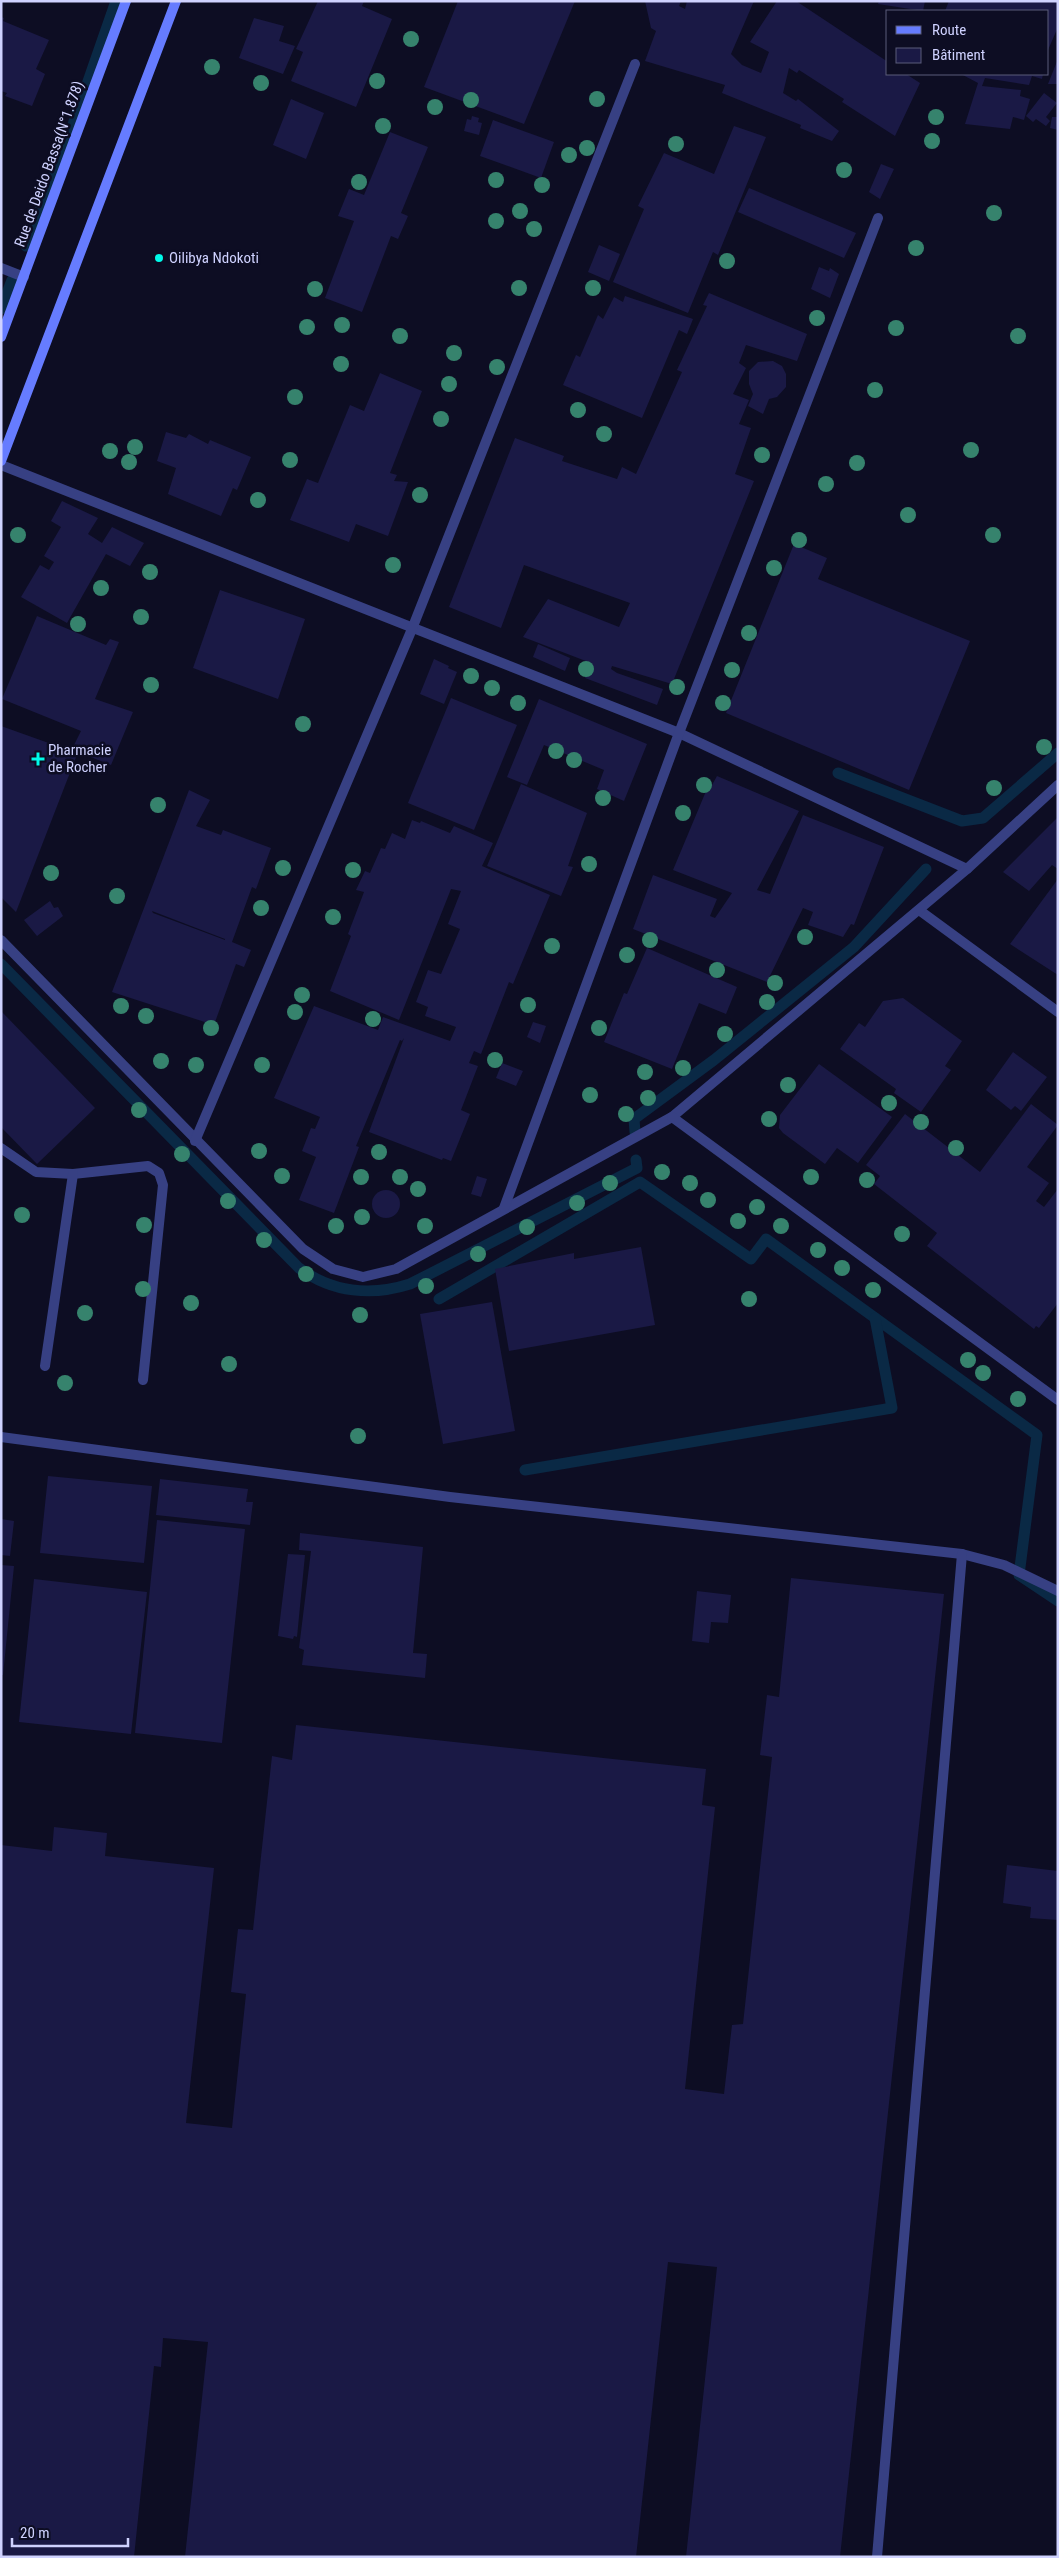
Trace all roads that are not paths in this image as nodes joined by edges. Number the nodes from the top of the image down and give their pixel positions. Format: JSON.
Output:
{"nodes":[{"id":1,"x":126,"y":1,"type":"edge"},
{"id":2,"x":176,"y":1,"type":"edge"},
{"id":3,"x":635,"y":64,"type":"dead end"},
{"id":4,"x":878,"y":218,"type":"dead end"},
{"id":5,"x":1,"y":268,"type":"edge"},
{"id":6,"x":24,"y":277,"type":"junction"},
{"id":7,"x":1,"y":337,"type":"edge"},
{"id":8,"x":1,"y":463,"type":"edge"},
{"id":9,"x":412,"y":629,"type":"junction"},
{"id":10,"x":679,"y":734,"type":"junction"},
{"id":11,"x":1058,"y":785,"type":"edge"},
{"id":12,"x":967,"y":869,"type":"junction"},
{"id":13,"x":919,"y":910,"type":"junction"},
{"id":14,"x":1,"y":940,"type":"edge"},
{"id":15,"x":1058,"y":1012,"type":"edge"},
{"id":16,"x":672,"y":1117,"type":"junction"},
{"id":17,"x":196,"y":1141,"type":"junction"},
{"id":18,"x":1,"y":1148,"type":"edge"},
{"id":19,"x":73,"y":1174,"type":"junction"},
{"id":20,"x":504,"y":1208,"type":"junction"},
{"id":21,"x":45,"y":1366,"type":"dead end"},
{"id":22,"x":143,"y":1380,"type":"dead end"},
{"id":23,"x":1058,"y":1400,"type":"edge"},
{"id":24,"x":1,"y":1437,"type":"edge"},
{"id":25,"x":962,"y":1554,"type":"junction"},
{"id":26,"x":1058,"y":1591,"type":"edge"},
{"id":27,"x":877,"y":2557,"type":"edge"}],
"edges":[{"from":1,"to":6,"type":"main road","name":"Rue de Deido Bassa(N°1.878)"},
{"from":2,"to":8,"type":"main road"},
{"from":3,"to":9,"type":"street"},
{"from":4,"to":10,"type":"street"},
{"from":5,"to":6,"type":"street"},
{"from":6,"to":7,"type":"main road","name":"Rue de Deido Bassa(N°1.878)"},
{"from":8,"to":9,"type":"street"},
{"from":9,"to":10,"type":"street"},
{"from":9,"to":17,"type":"street"},
{"from":10,"to":12,"type":"street"},
{"from":10,"to":20,"type":"street"},
{"from":11,"to":12,"type":"street"},
{"from":12,"to":13,"type":"street"},
{"from":13,"to":15,"type":"street"},
{"from":13,"to":16,"type":"street"},
{"from":14,"to":17,"type":"street"},
{"from":16,"to":20,"type":"street"},
{"from":16,"to":23,"type":"street"},
{"from":17,"to":20,"type":"street"},
{"from":18,"to":19,"type":"street"},
{"from":19,"to":21,"type":"street"},
{"from":19,"to":22,"type":"street"},
{"from":24,"to":25,"type":"street"},
{"from":25,"to":26,"type":"street"},
{"from":25,"to":27,"type":"street"}]}
